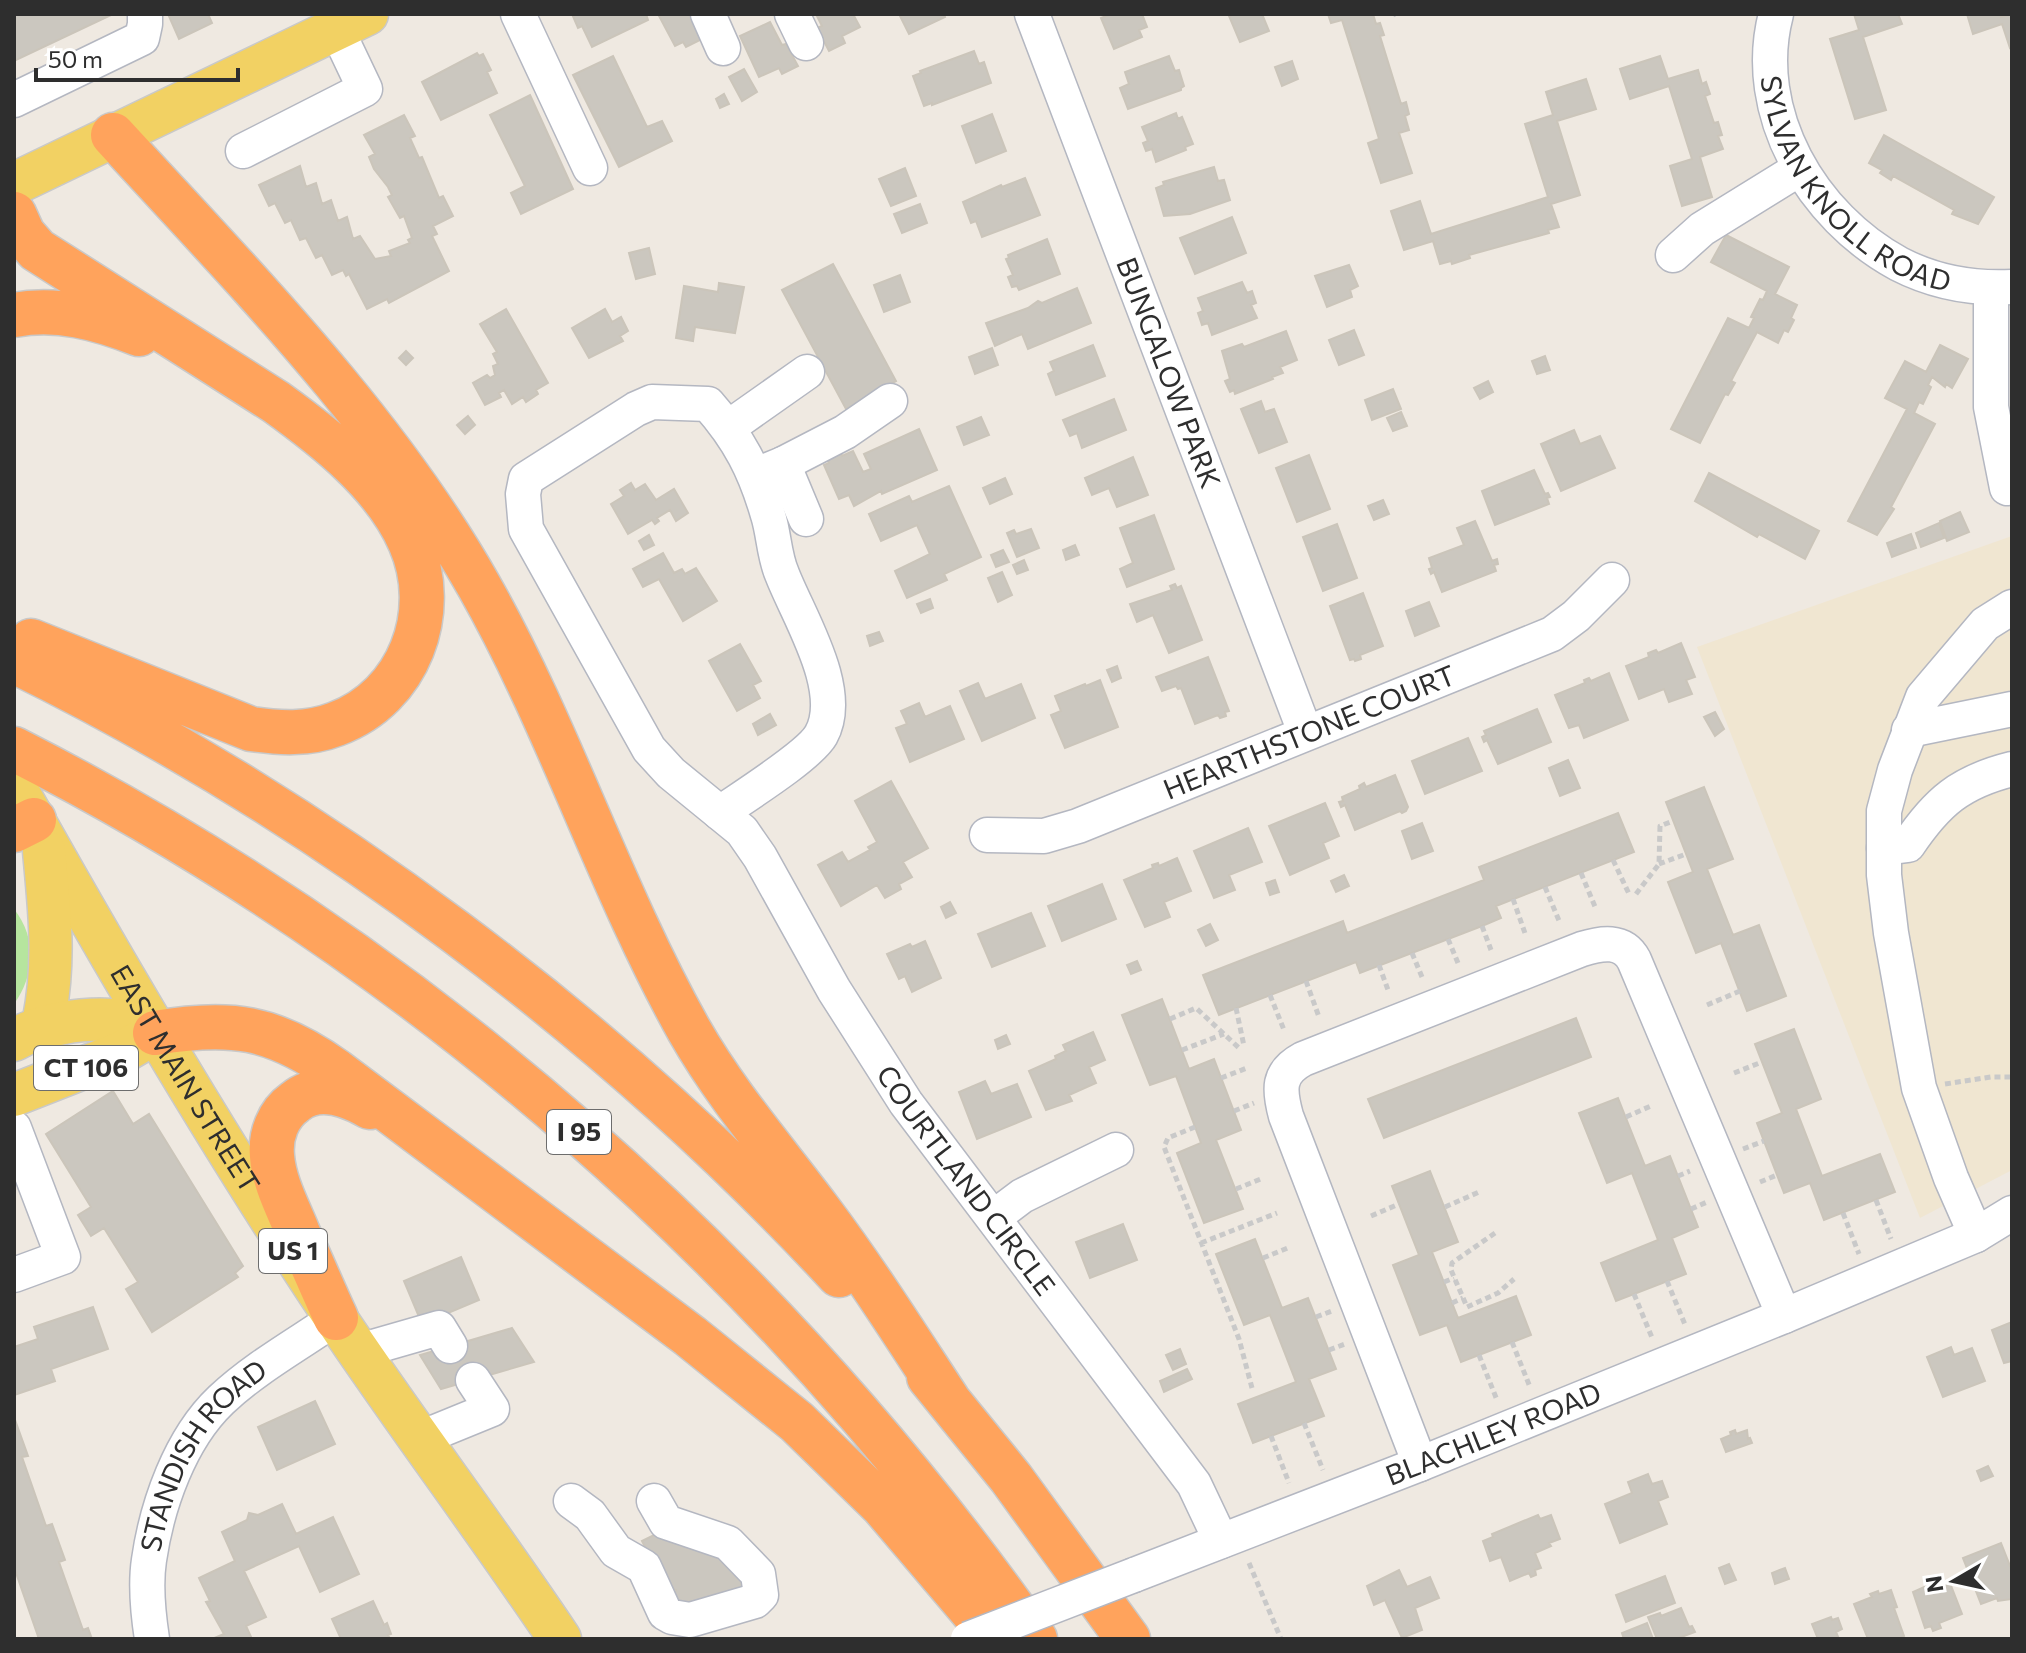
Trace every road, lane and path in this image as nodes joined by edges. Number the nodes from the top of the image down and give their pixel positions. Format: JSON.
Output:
{"nodes":[{"id":1,"x":145,"y":14,"type":"edge"},
{"id":2,"x":518,"y":14,"type":"edge"},
{"id":3,"x":708,"y":14,"type":"edge"},
{"id":4,"x":1032,"y":14,"type":"edge"},
{"id":5,"x":1776,"y":14,"type":"edge"},
{"id":6,"x":353,"y":19,"type":"edge"},
{"id":7,"x":723,"y":48,"type":"dead end"},
{"id":8,"x":14,"y":100,"type":"edge"},
{"id":9,"x":113,"y":135,"type":"junction"},
{"id":10,"x":243,"y":151,"type":"dead end"},
{"id":11,"x":590,"y":168,"type":"dead end"},
{"id":12,"x":1799,"y":169,"type":"junction"},
{"id":13,"x":14,"y":184,"type":"edge"},
{"id":14,"x":14,"y":214,"type":"edge"},
{"id":15,"x":1673,"y":255,"type":"dead end"},
{"id":16,"x":2002,"y":288,"type":"edge"},
{"id":17,"x":14,"y":315,"type":"edge"},
{"id":18,"x":807,"y":372,"type":"dead end"},
{"id":19,"x":236,"y":376,"type":"junction"},
{"id":20,"x":890,"y":401,"type":"dead end"},
{"id":21,"x":729,"y":427,"type":"junction"},
{"id":22,"x":768,"y":470,"type":"junction"},
{"id":23,"x":2007,"y":488,"type":"dead end"},
{"id":24,"x":773,"y":535,"type":"junction"},
{"id":25,"x":1612,"y":580,"type":"dead end"},
{"id":26,"x":2012,"y":607,"type":"edge"},
{"id":27,"x":14,"y":634,"type":"edge"},
{"id":28,"x":14,"y":661,"type":"edge"},
{"id":29,"x":2012,"y":709,"type":"edge"},
{"id":30,"x":1909,"y":730,"type":"junction"},
{"id":31,"x":1305,"y":732,"type":"junction"},
{"id":32,"x":14,"y":749,"type":"edge"},
{"id":33,"x":2012,"y":769,"type":"edge"},
{"id":34,"x":720,"y":813,"type":"junction"},
{"id":35,"x":26,"y":815,"type":"edge"},
{"id":36,"x":1673,"y":821,"type":"dead end"},
{"id":37,"x":987,"y":835,"type":"dead end"},
{"id":38,"x":1884,"y":848,"type":"junction"},
{"id":39,"x":1686,"y":854,"type":"dead end"},
{"id":40,"x":1613,"y":860,"type":"dead end"},
{"id":41,"x":1659,"y":864,"type":"junction"},
{"id":42,"x":1581,"y":873,"type":"dead end"},
{"id":43,"x":1545,"y":887,"type":"dead end"},
{"id":44,"x":1513,"y":899,"type":"dead end"},
{"id":45,"x":1596,"y":909,"type":"dead end"},
{"id":46,"x":1560,"y":923,"type":"dead end"},
{"id":47,"x":1482,"y":926,"type":"dead end"},
{"id":48,"x":1526,"y":936,"type":"dead end"},
{"id":49,"x":1448,"y":939,"type":"dead end"},
{"id":50,"x":1491,"y":950,"type":"dead end"},
{"id":51,"x":1412,"y":953,"type":"dead end"},
{"id":52,"x":1458,"y":963,"type":"dead end"},
{"id":53,"x":1379,"y":965,"type":"dead end"},
{"id":54,"x":1422,"y":977,"type":"dead end"},
{"id":55,"x":1306,"y":981,"type":"dead end"},
{"id":56,"x":1388,"y":990,"type":"dead end"},
{"id":57,"x":1740,"y":991,"type":"dead end"},
{"id":58,"x":1270,"y":995,"type":"dead end"},
{"id":59,"x":1707,"y":1005,"type":"dead end"},
{"id":60,"x":1236,"y":1008,"type":"dead end"},
{"id":61,"x":1319,"y":1017,"type":"dead end"},
{"id":62,"x":1170,"y":1019,"type":"dead end"},
{"id":63,"x":1284,"y":1030,"type":"dead end"},
{"id":64,"x":155,"y":1033,"type":"junction"},
{"id":65,"x":1224,"y":1034,"type":"junction"},
{"id":66,"x":28,"y":1035,"type":"edge"},
{"id":67,"x":1182,"y":1050,"type":"dead end"},
{"id":68,"x":1762,"y":1062,"type":"dead end"},
{"id":69,"x":1247,"y":1068,"type":"dead end"},
{"id":70,"x":1734,"y":1073,"type":"dead end"},
{"id":71,"x":2012,"y":1077,"type":"edge"},
{"id":72,"x":1221,"y":1078,"type":"dead end"},
{"id":73,"x":1919,"y":1088,"type":"junction"},
{"id":74,"x":14,"y":1095,"type":"edge"},
{"id":75,"x":1259,"y":1101,"type":"dead end"},
{"id":76,"x":1653,"y":1105,"type":"dead end"},
{"id":77,"x":1234,"y":1111,"type":"dead end"},
{"id":78,"x":1626,"y":1117,"type":"dead end"},
{"id":79,"x":1195,"y":1127,"type":"dead end"},
{"id":80,"x":14,"y":1128,"type":"edge"},
{"id":81,"x":1764,"y":1141,"type":"dead end"},
{"id":82,"x":1116,"y":1150,"type":"dead end"},
{"id":83,"x":1738,"y":1151,"type":"dead end"},
{"id":84,"x":1777,"y":1175,"type":"dead end"},
{"id":85,"x":1263,"y":1178,"type":"dead end"},
{"id":86,"x":1752,"y":1185,"type":"dead end"},
{"id":87,"x":1236,"y":1189,"type":"dead end"},
{"id":88,"x":1479,"y":1192,"type":"dead end"},
{"id":89,"x":502,"y":1196,"type":"junction"},
{"id":90,"x":1876,"y":1200,"type":"dead end"},
{"id":91,"x":1399,"y":1204,"type":"dead end"},
{"id":92,"x":1445,"y":1207,"type":"dead end"},
{"id":93,"x":1277,"y":1213,"type":"dead end"},
{"id":94,"x":1843,"y":1213,"type":"dead end"},
{"id":95,"x":2012,"y":1213,"type":"edge"},
{"id":96,"x":1371,"y":1216,"type":"dead end"},
{"id":97,"x":994,"y":1217,"type":"junction"},
{"id":98,"x":1495,"y":1233,"type":"dead end"},
{"id":99,"x":1976,"y":1235,"type":"junction"},
{"id":100,"x":1892,"y":1240,"type":"dead end"},
{"id":101,"x":1201,"y":1243,"type":"junction"},
{"id":102,"x":1290,"y":1247,"type":"dead end"},
{"id":103,"x":1859,"y":1255,"type":"dead end"},
{"id":104,"x":1263,"y":1258,"type":"dead end"},
{"id":105,"x":14,"y":1275,"type":"edge"},
{"id":106,"x":1454,"y":1278,"type":"junction"},
{"id":107,"x":1514,"y":1279,"type":"dead end"},
{"id":108,"x":1667,"y":1281,"type":"dead end"},
{"id":109,"x":1444,"y":1282,"type":"dead end"},
{"id":110,"x":1634,"y":1294,"type":"dead end"},
{"id":111,"x":1463,"y":1298,"type":"junction"},
{"id":112,"x":1452,"y":1303,"type":"dead end"},
{"id":113,"x":1784,"y":1316,"type":"junction"},
{"id":114,"x":1686,"y":1328,"type":"dead end"},
{"id":115,"x":348,"y":1334,"type":"junction"},
{"id":116,"x":1653,"y":1341,"type":"dead end"},
{"id":117,"x":1512,"y":1342,"type":"dead end"},
{"id":118,"x":450,"y":1346,"type":"dead end"},
{"id":119,"x":1479,"y":1355,"type":"dead end"},
{"id":120,"x":473,"y":1380,"type":"dead end"},
{"id":121,"x":1252,"y":1388,"type":"dead end"},
{"id":122,"x":1530,"y":1388,"type":"dead end"},
{"id":123,"x":948,"y":1400,"type":"junction"},
{"id":124,"x":1498,"y":1401,"type":"dead end"},
{"id":125,"x":1304,"y":1423,"type":"dead end"},
{"id":126,"x":1271,"y":1436,"type":"dead end"},
{"id":127,"x":421,"y":1438,"type":"junction"},
{"id":128,"x":1420,"y":1464,"type":"junction"},
{"id":129,"x":1323,"y":1470,"type":"dead end"},
{"id":130,"x":1289,"y":1483,"type":"dead end"},
{"id":131,"x":571,"y":1501,"type":"dead end"},
{"id":132,"x":654,"y":1501,"type":"dead end"},
{"id":133,"x":1234,"y":1551,"type":"junction"},
{"id":134,"x":152,"y":1639,"type":"edge"},
{"id":135,"x":560,"y":1639,"type":"edge"},
{"id":136,"x":968,"y":1639,"type":"edge"},
{"id":137,"x":996,"y":1639,"type":"edge"},
{"id":138,"x":1035,"y":1639,"type":"edge"},
{"id":139,"x":1128,"y":1639,"type":"edge"},
{"id":140,"x":1281,"y":1639,"type":"edge"}],
"edges":[{"from":1,"to":8,"type":"street"},
{"from":2,"to":11,"type":"street"},
{"from":3,"to":7,"type":"street"},
{"from":4,"to":31,"type":"street","name":"BUNGALOW PARK"},
{"from":5,"to":12,"type":"street","name":"SYLVAN KNOLL ROAD"},
{"from":6,"to":9,"type":"main road"},
{"from":6,"to":10,"type":"street"},
{"from":9,"to":13,"type":"main road"},
{"from":9,"to":123,"type":"highway"},
{"from":12,"to":15,"type":"street"},
{"from":12,"to":16,"type":"street","name":"SYLVAN KNOLL ROAD"},
{"from":14,"to":19,"type":"highway"},
{"from":16,"to":23,"type":"street"},
{"from":17,"to":19,"type":"highway"},
{"from":18,"to":21,"type":"street"},
{"from":19,"to":27,"type":"highway"},
{"from":20,"to":22,"type":"street"},
{"from":21,"to":22,"type":"street","name":"COURTLAND CIRCLE"},
{"from":21,"to":34,"type":"street","name":"COURTLAND CIRCLE"},
{"from":22,"to":24,"type":"street","name":"COURTLAND CIRCLE"},
{"from":22,"to":24,"type":"street"},
{"from":24,"to":34,"type":"street","name":"COURTLAND CIRCLE"},
{"from":25,"to":31,"type":"street","name":"HEARTHSTONE COURT"},
{"from":26,"to":30,"type":"street"},
{"from":28,"to":123,"type":"highway","number":"I 95"},
{"from":29,"to":30,"type":"street"},
{"from":30,"to":38,"type":"street"},
{"from":31,"to":37,"type":"street","name":"HEARTHSTONE COURT"},
{"from":32,"to":138,"type":"highway","number":"I 95"},
{"from":33,"to":38,"type":"street"},
{"from":34,"to":97,"type":"street","name":"COURTLAND CIRCLE"},
{"from":35,"to":64,"type":"main road","name":"EAST MAIN STREET","number":"US 1"},
{"from":35,"to":66,"type":"main road"},
{"from":36,"to":41,"type":"path"},
{"from":38,"to":73,"type":"street"},
{"from":39,"to":41,"type":"path"},
{"from":40,"to":41,"type":"path"},
{"from":42,"to":45,"type":"path"},
{"from":43,"to":46,"type":"path"},
{"from":44,"to":48,"type":"path"},
{"from":47,"to":50,"type":"path"},
{"from":49,"to":52,"type":"path"},
{"from":51,"to":54,"type":"path"},
{"from":53,"to":56,"type":"path"},
{"from":55,"to":61,"type":"path"},
{"from":57,"to":59,"type":"path"},
{"from":58,"to":63,"type":"path"},
{"from":60,"to":65,"type":"path"},
{"from":62,"to":65,"type":"path"},
{"from":64,"to":66,"type":"main road","number":"CT 106"},
{"from":64,"to":74,"type":"main road","number":"CT 106"},
{"from":64,"to":89,"type":"highway"},
{"from":64,"to":115,"type":"main road","name":"EAST MAIN STREET","number":"US 1"},
{"from":65,"to":67,"type":"path"},
{"from":68,"to":70,"type":"path"},
{"from":69,"to":72,"type":"path"},
{"from":71,"to":73,"type":"path"},
{"from":73,"to":99,"type":"street"},
{"from":75,"to":77,"type":"path"},
{"from":76,"to":78,"type":"path"},
{"from":79,"to":101,"type":"path"},
{"from":80,"to":105,"type":"street"},
{"from":81,"to":83,"type":"path"},
{"from":82,"to":97,"type":"street"},
{"from":84,"to":86,"type":"path"},
{"from":85,"to":87,"type":"path"},
{"from":88,"to":92,"type":"path"},
{"from":89,"to":115,"type":"highway"},
{"from":89,"to":137,"type":"highway"},
{"from":90,"to":100,"type":"path"},
{"from":91,"to":96,"type":"path"},
{"from":93,"to":101,"type":"path"},
{"from":94,"to":103,"type":"path"},
{"from":95,"to":99,"type":"street","name":"BLACHLEY ROAD"},
{"from":97,"to":133,"type":"street","name":"COURTLAND CIRCLE"},
{"from":98,"to":106,"type":"path"},
{"from":99,"to":113,"type":"street","name":"BLACHLEY ROAD"},
{"from":101,"to":121,"type":"path"},
{"from":102,"to":104,"type":"path"},
{"from":106,"to":109,"type":"path"},
{"from":106,"to":111,"type":"path"},
{"from":107,"to":111,"type":"path"},
{"from":108,"to":114,"type":"path"},
{"from":110,"to":116,"type":"path"},
{"from":111,"to":112,"type":"path"},
{"from":113,"to":128,"type":"street","name":"BLACHLEY ROAD"},
{"from":113,"to":128,"type":"street"},
{"from":115,"to":118,"type":"street","name":"STANDISH ROAD"},
{"from":115,"to":127,"type":"main road","name":"EAST MAIN STREET","number":"US 1"},
{"from":115,"to":134,"type":"street","name":"STANDISH ROAD"},
{"from":117,"to":122,"type":"path"},
{"from":119,"to":124,"type":"path"},
{"from":120,"to":127,"type":"street"},
{"from":123,"to":139,"type":"highway","number":"I 95"},
{"from":125,"to":129,"type":"path"},
{"from":126,"to":130,"type":"path"},
{"from":127,"to":135,"type":"main road","name":"EAST MAIN STREET","number":"US 1"},
{"from":128,"to":133,"type":"street","name":"BLACHLEY ROAD"},
{"from":131,"to":132,"type":"street"},
{"from":133,"to":136,"type":"street","name":"BLACHLEY ROAD","bridge":true},
{"from":133,"to":140,"type":"path"}]}
